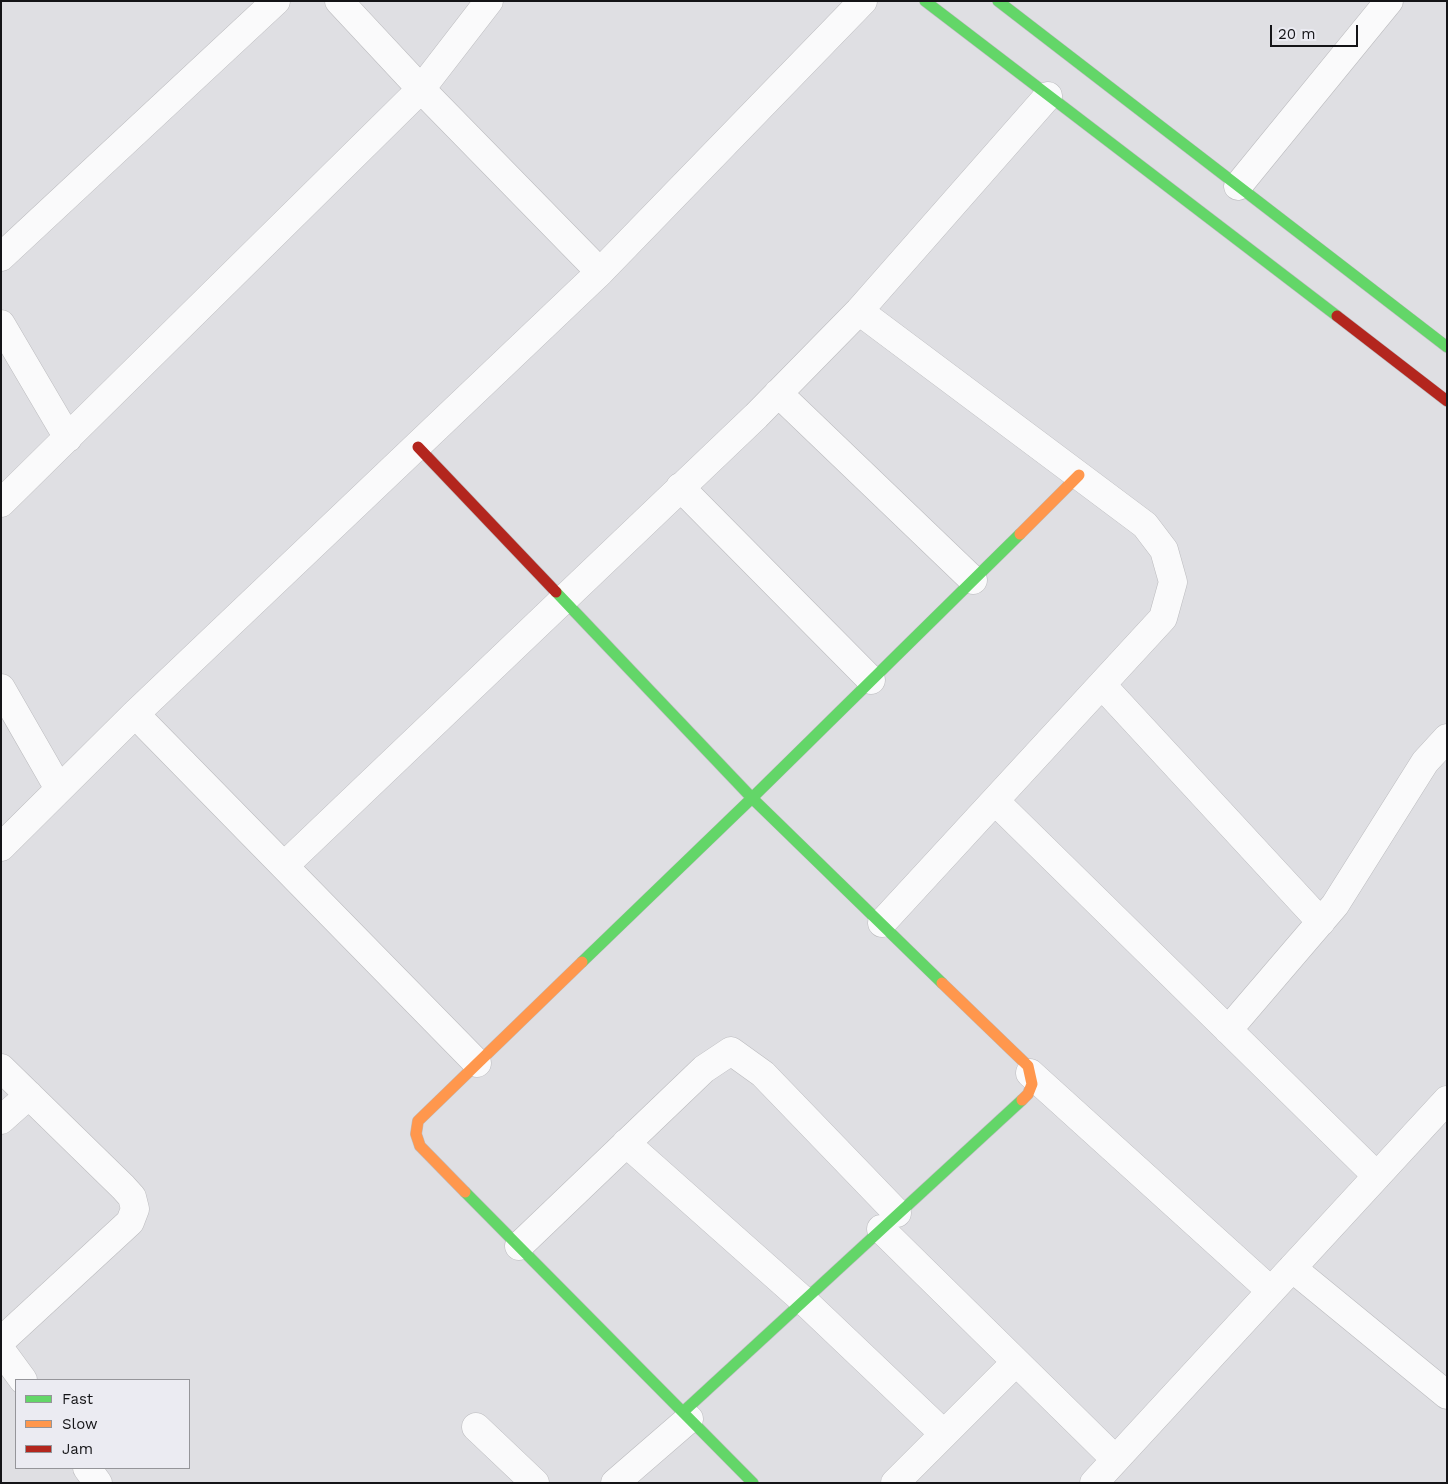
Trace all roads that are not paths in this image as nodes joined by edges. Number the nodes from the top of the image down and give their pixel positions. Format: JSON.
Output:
{"nodes":[{"id":1,"x":276,"y":1,"type":"edge"},
{"id":2,"x":339,"y":1,"type":"edge"},
{"id":3,"x":489,"y":1,"type":"edge"},
{"id":4,"x":863,"y":1,"type":"edge"},
{"id":5,"x":925,"y":1,"type":"edge"},
{"id":6,"x":998,"y":1,"type":"edge"},
{"id":7,"x":1389,"y":1,"type":"edge"},
{"id":8,"x":421,"y":89,"type":"junction"},
{"id":9,"x":1048,"y":96,"type":"junction"},
{"id":10,"x":1238,"y":186,"type":"junction"},
{"id":11,"x":1,"y":257,"type":"edge"},
{"id":12,"x":600,"y":272,"type":"junction"},
{"id":13,"x":859,"y":311,"type":"junction"},
{"id":14,"x":1,"y":324,"type":"edge"},
{"id":15,"x":1447,"y":347,"type":"edge"},
{"id":16,"x":778,"y":392,"type":"junction"},
{"id":17,"x":1447,"y":401,"type":"edge"},
{"id":18,"x":68,"y":438,"type":"junction"},
{"id":19,"x":418,"y":446,"type":"junction"},
{"id":20,"x":1079,"y":475,"type":"junction"},
{"id":21,"x":680,"y":487,"type":"junction"},
{"id":22,"x":1,"y":503,"type":"edge"},
{"id":23,"x":973,"y":580,"type":"junction"},
{"id":24,"x":564,"y":598,"type":"junction"},
{"id":25,"x":871,"y":680,"type":"junction"},
{"id":26,"x":1102,"y":685,"type":"junction"},
{"id":27,"x":1,"y":688,"type":"edge"},
{"id":28,"x":135,"y":714,"type":"junction"},
{"id":29,"x":1447,"y":738,"type":"edge"},
{"id":30,"x":59,"y":789,"type":"junction"},
{"id":31,"x":752,"y":798,"type":"junction"},
{"id":32,"x":995,"y":801,"type":"junction"},
{"id":33,"x":1,"y":847,"type":"edge"},
{"id":34,"x":284,"y":866,"type":"junction"},
{"id":35,"x":1321,"y":922,"type":"junction"},
{"id":36,"x":882,"y":923,"type":"junction"},
{"id":37,"x":1228,"y":1030,"type":"junction"},
{"id":38,"x":477,"y":1063,"type":"junction"},
{"id":39,"x":1,"y":1068,"type":"edge"},
{"id":40,"x":1030,"y":1072,"type":"junction"},
{"id":41,"x":29,"y":1095,"type":"junction"},
{"id":42,"x":1447,"y":1100,"type":"edge"},
{"id":43,"x":1,"y":1120,"type":"edge"},
{"id":44,"x":626,"y":1143,"type":"junction"},
{"id":45,"x":1377,"y":1176,"type":"junction"},
{"id":46,"x":889,"y":1221,"type":"junction"},
{"id":47,"x":519,"y":1246,"type":"junction"},
{"id":48,"x":1292,"y":1268,"type":"junction"},
{"id":49,"x":1271,"y":1291,"type":"junction"},
{"id":50,"x":803,"y":1300,"type":"junction"},
{"id":51,"x":1,"y":1341,"type":"edge"},
{"id":52,"x":1,"y":1350,"type":"edge"},
{"id":53,"x":1016,"y":1362,"type":"junction"},
{"id":54,"x":22,"y":1379,"type":"edge"},
{"id":55,"x":1447,"y":1395,"type":"edge"},
{"id":56,"x":686,"y":1415,"type":"junction"},
{"id":57,"x":476,"y":1427,"type":"dead end"},
{"id":58,"x":944,"y":1434,"type":"junction"},
{"id":59,"x":1115,"y":1459,"type":"junction"},
{"id":60,"x":88,"y":1469,"type":"edge"},
{"id":61,"x":98,"y":1483,"type":"edge"},
{"id":62,"x":535,"y":1483,"type":"edge"},
{"id":63,"x":615,"y":1483,"type":"edge"},
{"id":64,"x":753,"y":1483,"type":"edge"},
{"id":65,"x":895,"y":1483,"type":"edge"},
{"id":66,"x":1094,"y":1483,"type":"edge"}],
"edges":[{"from":1,"to":11,"type":"street"},
{"from":2,"to":8,"type":"street"},
{"from":3,"to":8,"type":"street"},
{"from":4,"to":12,"type":"street"},
{"from":5,"to":9,"type":"street"},
{"from":6,"to":10,"type":"street"},
{"from":7,"to":10,"type":"street"},
{"from":8,"to":12,"type":"street"},
{"from":8,"to":18,"type":"street"},
{"from":9,"to":13,"type":"street"},
{"from":9,"to":17,"type":"street"},
{"from":10,"to":15,"type":"street"},
{"from":12,"to":19,"type":"street"},
{"from":13,"to":16,"type":"street"},
{"from":13,"to":20,"type":"street"},
{"from":14,"to":18,"type":"street"},
{"from":16,"to":21,"type":"street"},
{"from":16,"to":23,"type":"street"},
{"from":18,"to":22,"type":"street"},
{"from":19,"to":24,"type":"street"},
{"from":19,"to":28,"type":"street"},
{"from":20,"to":23,"type":"street"},
{"from":20,"to":26,"type":"street"},
{"from":21,"to":24,"type":"street"},
{"from":21,"to":25,"type":"street"},
{"from":23,"to":25,"type":"street"},
{"from":24,"to":31,"type":"street"},
{"from":24,"to":34,"type":"street"},
{"from":25,"to":31,"type":"street"},
{"from":26,"to":32,"type":"street"},
{"from":26,"to":35,"type":"street"},
{"from":27,"to":30,"type":"street"},
{"from":28,"to":30,"type":"street"},
{"from":28,"to":34,"type":"street"},
{"from":29,"to":35,"type":"street"},
{"from":30,"to":33,"type":"street"},
{"from":31,"to":36,"type":"street"},
{"from":31,"to":38,"type":"street"},
{"from":32,"to":36,"type":"street"},
{"from":32,"to":37,"type":"street"},
{"from":34,"to":38,"type":"street"},
{"from":35,"to":37,"type":"street"},
{"from":36,"to":40,"type":"street"},
{"from":37,"to":45,"type":"street"},
{"from":38,"to":47,"type":"street"},
{"from":39,"to":41,"type":"street"},
{"from":40,"to":46,"type":"street"},
{"from":40,"to":49,"type":"street"},
{"from":41,"to":43,"type":"street"},
{"from":41,"to":51,"type":"street"},
{"from":42,"to":45,"type":"street"},
{"from":44,"to":46,"type":"street"},
{"from":44,"to":47,"type":"street"},
{"from":44,"to":50,"type":"street"},
{"from":45,"to":48,"type":"street"},
{"from":46,"to":50,"type":"street"},
{"from":46,"to":53,"type":"street"},
{"from":47,"to":56,"type":"street"},
{"from":48,"to":49,"type":"street"},
{"from":48,"to":55,"type":"street"},
{"from":49,"to":59,"type":"street"},
{"from":50,"to":56,"type":"street"},
{"from":50,"to":58,"type":"street"},
{"from":52,"to":54,"type":"street"},
{"from":53,"to":58,"type":"street"},
{"from":53,"to":59,"type":"street"},
{"from":56,"to":63,"type":"street"},
{"from":56,"to":64,"type":"street"},
{"from":57,"to":62,"type":"street"},
{"from":58,"to":65,"type":"street"},
{"from":59,"to":66,"type":"street"},
{"from":60,"to":61,"type":"street"}]}
